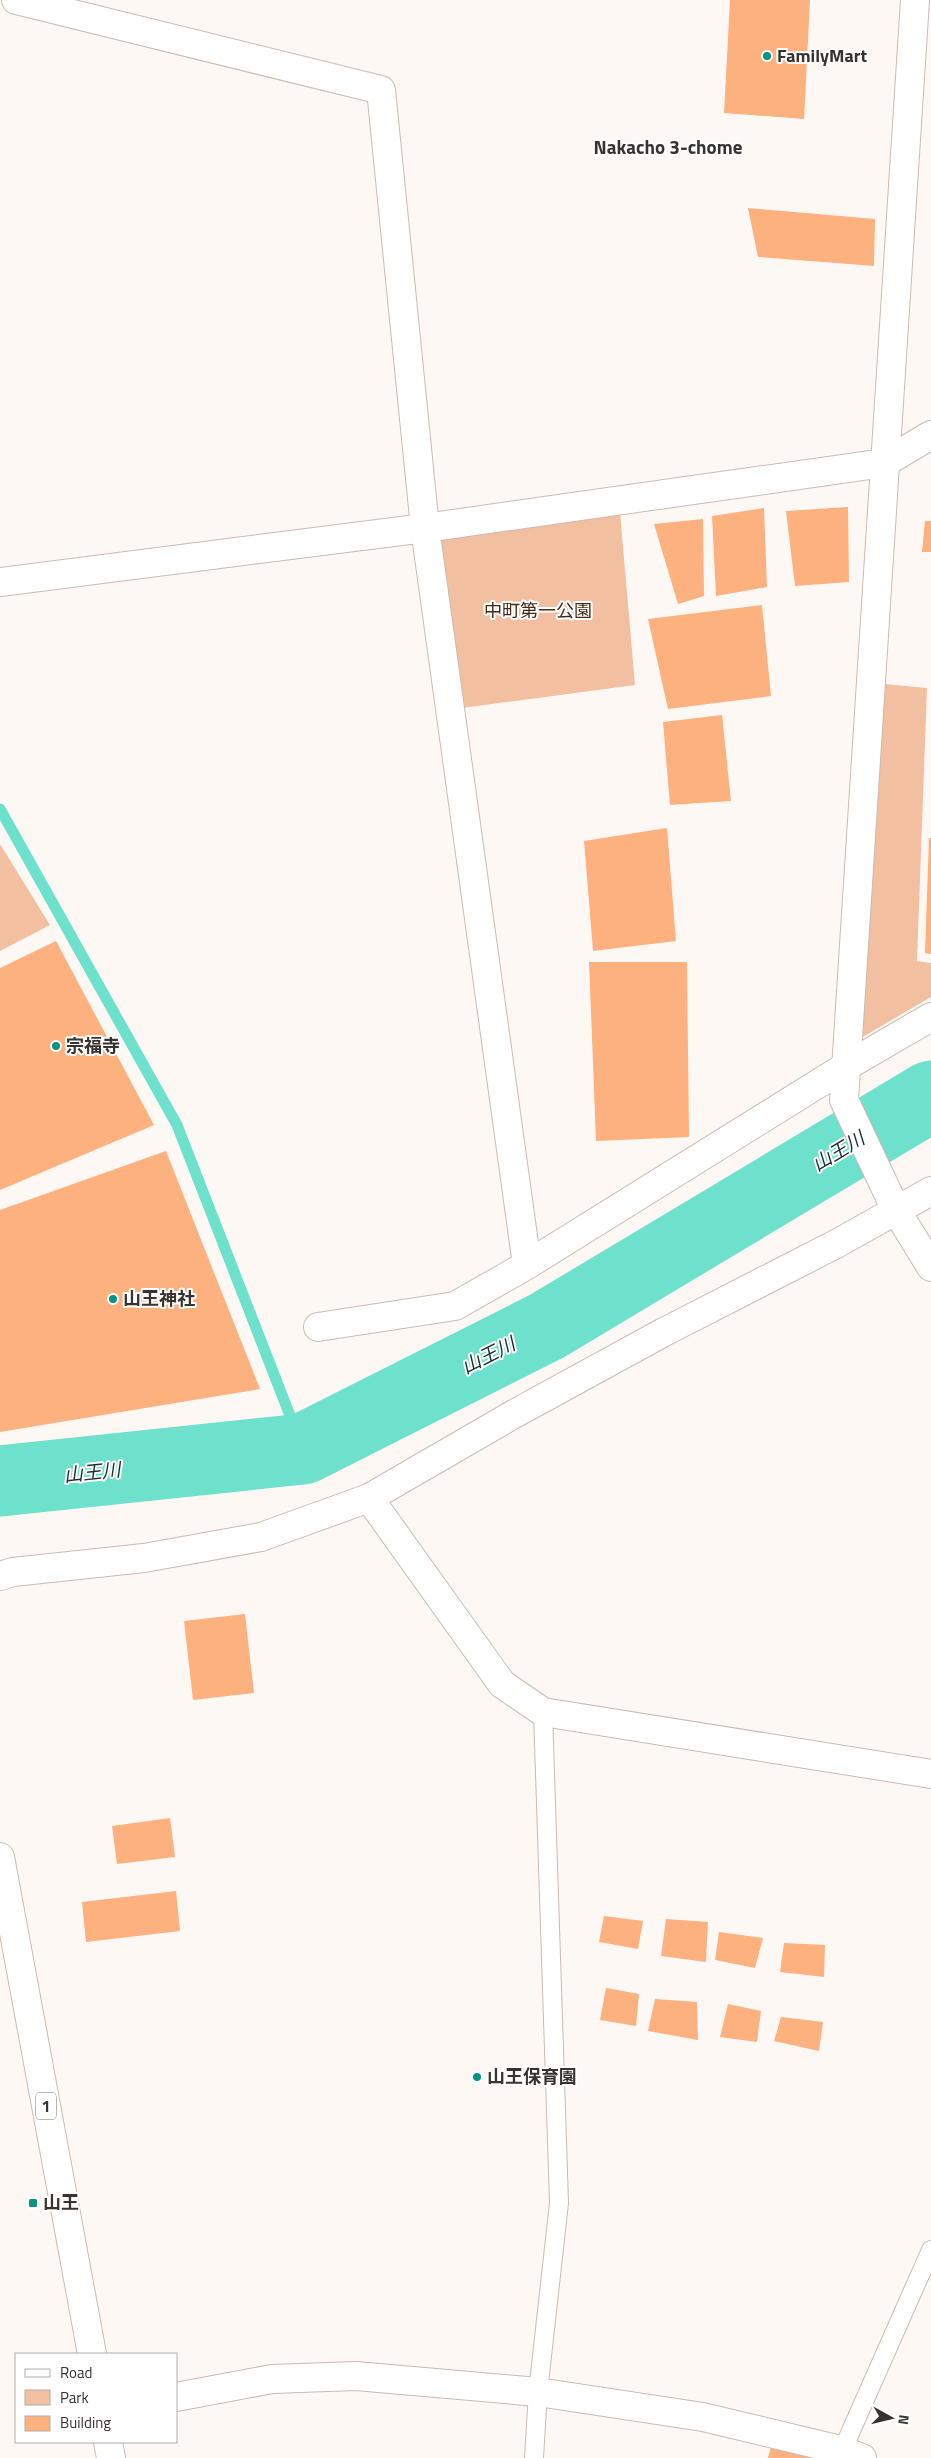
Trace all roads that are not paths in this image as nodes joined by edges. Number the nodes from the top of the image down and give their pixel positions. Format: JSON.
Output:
{"nodes":[{"id":1,"x":16,"y":0,"type":"edge"},
{"id":2,"x":915,"y":0,"type":"edge"},
{"id":3,"x":49,"y":4,"type":"edge"},
{"id":4,"x":931,"y":436,"type":"edge"},
{"id":5,"x":884,"y":463,"type":"junction"},
{"id":6,"x":425,"y":528,"type":"junction"},
{"id":7,"x":0,"y":582,"type":"edge"},
{"id":8,"x":931,"y":1017,"type":"edge"},
{"id":9,"x":845,"y":1066,"type":"junction"},
{"id":10,"x":931,"y":1191,"type":"edge"},
{"id":11,"x":896,"y":1210,"type":"junction"},
{"id":12,"x":527,"y":1265,"type":"junction"},
{"id":13,"x":931,"y":1267,"type":"edge"},
{"id":14,"x":318,"y":1327,"type":"dead end"},
{"id":15,"x":369,"y":1498,"type":"junction"},
{"id":16,"x":0,"y":1576,"type":"edge"},
{"id":17,"x":543,"y":1712,"type":"junction"},
{"id":18,"x":931,"y":1774,"type":"edge"},
{"id":19,"x":0,"y":1857,"type":"edge"},
{"id":20,"x":931,"y":2250,"type":"edge"},
{"id":21,"x":92,"y":2353,"type":"edge"},
{"id":22,"x":538,"y":2392,"type":"junction"},
{"id":23,"x":178,"y":2397,"type":"edge"},
{"id":24,"x":108,"y":2443,"type":"edge"},
{"id":25,"x":847,"y":2455,"type":"edge"},
{"id":26,"x":111,"y":2458,"type":"edge"},
{"id":27,"x":534,"y":2458,"type":"edge"}],
"edges":[{"from":1,"to":3,"type":"main road"},
{"from":2,"to":5,"type":"main road"},
{"from":3,"to":6,"type":"main road"},
{"from":4,"to":5,"type":"main road"},
{"from":5,"to":6,"type":"main road"},
{"from":5,"to":9,"type":"main road"},
{"from":6,"to":7,"type":"main road"},
{"from":6,"to":12,"type":"main road"},
{"from":8,"to":9,"type":"main road"},
{"from":9,"to":11,"type":"main road"},
{"from":9,"to":12,"type":"main road"},
{"from":10,"to":11,"type":"main road"},
{"from":11,"to":13,"type":"main road"},
{"from":11,"to":15,"type":"main road"},
{"from":12,"to":14,"type":"main road"},
{"from":15,"to":16,"type":"main road"},
{"from":15,"to":17,"type":"main road"},
{"from":17,"to":18,"type":"main road"},
{"from":17,"to":22,"type":"lane"},
{"from":19,"to":21,"type":"main road","number":"1"},
{"from":20,"to":25,"type":"lane"},
{"from":22,"to":23,"type":"main road"},
{"from":22,"to":25,"type":"main road"},
{"from":22,"to":27,"type":"lane"},
{"from":24,"to":26,"type":"main road"}]}
